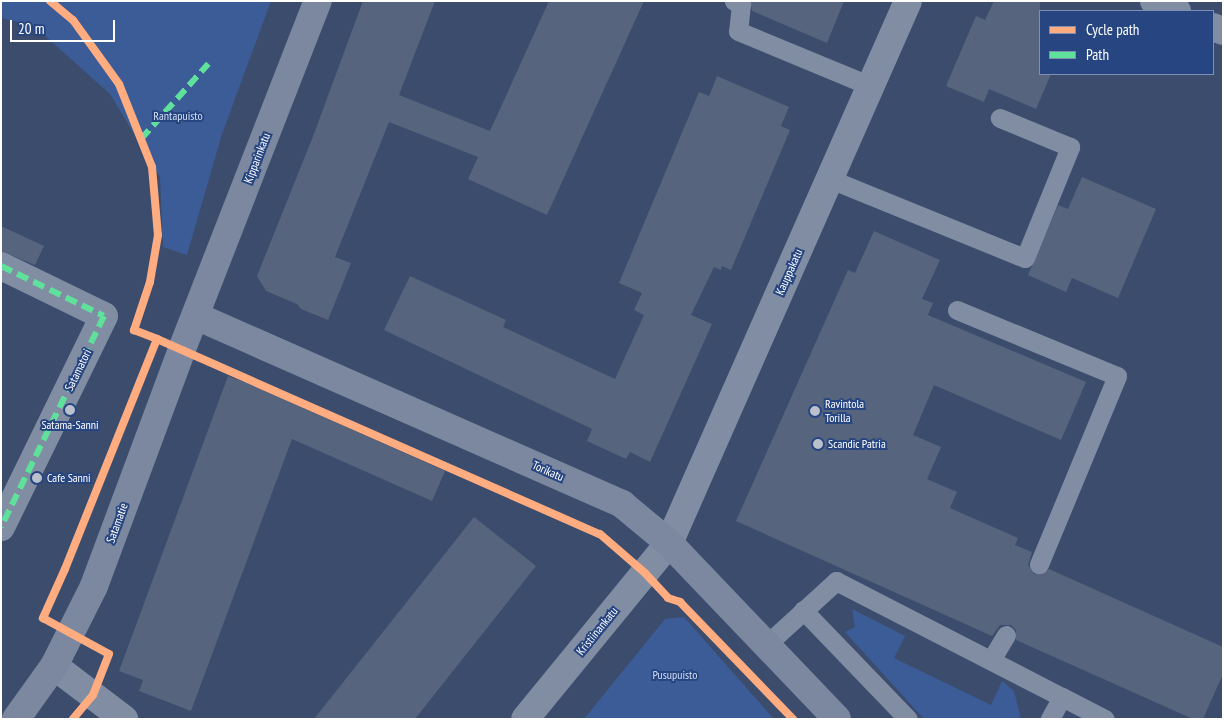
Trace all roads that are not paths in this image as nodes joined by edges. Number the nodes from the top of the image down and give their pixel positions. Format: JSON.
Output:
{"nodes":[{"id":1,"x":318,"y":1,"type":"edge"},
{"id":2,"x":734,"y":1,"type":"edge"},
{"id":3,"x":908,"y":1,"type":"edge"},
{"id":4,"x":1154,"y":1,"type":"edge"},
{"id":5,"x":1175,"y":10,"type":"edge"},
{"id":6,"x":871,"y":86,"type":"junction"},
{"id":7,"x":1000,"y":118,"type":"dead end"},
{"id":8,"x":830,"y":179,"type":"junction"},
{"id":9,"x":1,"y":266,"type":"edge"},
{"id":10,"x":957,"y":310,"type":"dead end"},
{"id":11,"x":196,"y":316,"type":"junction"},
{"id":12,"x":1,"y":527,"type":"edge"},
{"id":13,"x":670,"y":543,"type":"junction"},
{"id":14,"x":1039,"y":564,"type":"dead end"},
{"id":15,"x":803,"y":610,"type":"junction"},
{"id":16,"x":1006,"y":635,"type":"dead end"},
{"id":17,"x":766,"y":645,"type":"junction"},
{"id":18,"x":991,"y":660,"type":"junction"},
{"id":19,"x":54,"y":666,"type":"junction"},
{"id":20,"x":1062,"y":697,"type":"junction"},
{"id":21,"x":16,"y":719,"type":"edge"},
{"id":22,"x":124,"y":719,"type":"edge"},
{"id":23,"x":525,"y":719,"type":"edge"},
{"id":24,"x":837,"y":719,"type":"edge"},
{"id":25,"x":908,"y":719,"type":"edge"},
{"id":26,"x":1050,"y":719,"type":"edge"},
{"id":27,"x":1105,"y":719,"type":"edge"}],
"edges":[{"from":1,"to":11,"type":"street","name":"Kipparinkatu"},
{"from":2,"to":6,"type":"lane"},
{"from":3,"to":6,"type":"street","name":"Kauppakatu"},
{"from":4,"to":5,"type":"street"},
{"from":6,"to":8,"type":"street","name":"Kauppakatu"},
{"from":7,"to":8,"type":"lane"},
{"from":8,"to":13,"type":"street","name":"Kauppakatu"},
{"from":9,"to":12,"type":"street","name":"Satamatori"},
{"from":10,"to":14,"type":"lane"},
{"from":11,"to":13,"type":"street","name":"Torikatu"},
{"from":11,"to":19,"type":"street","name":"Satamatie"},
{"from":13,"to":17,"type":"street","name":"Torikatu"},
{"from":13,"to":23,"type":"street","name":"Kristiinankatu"},
{"from":15,"to":17,"type":"lane"},
{"from":15,"to":18,"type":"lane"},
{"from":15,"to":25,"type":"lane"},
{"from":16,"to":18,"type":"lane"},
{"from":17,"to":24,"type":"street","name":"Torikatu"},
{"from":18,"to":20,"type":"lane"},
{"from":19,"to":21,"type":"street","name":"Satamatie"},
{"from":19,"to":22,"type":"street"},
{"from":20,"to":26,"type":"lane"},
{"from":20,"to":27,"type":"lane"}]}
